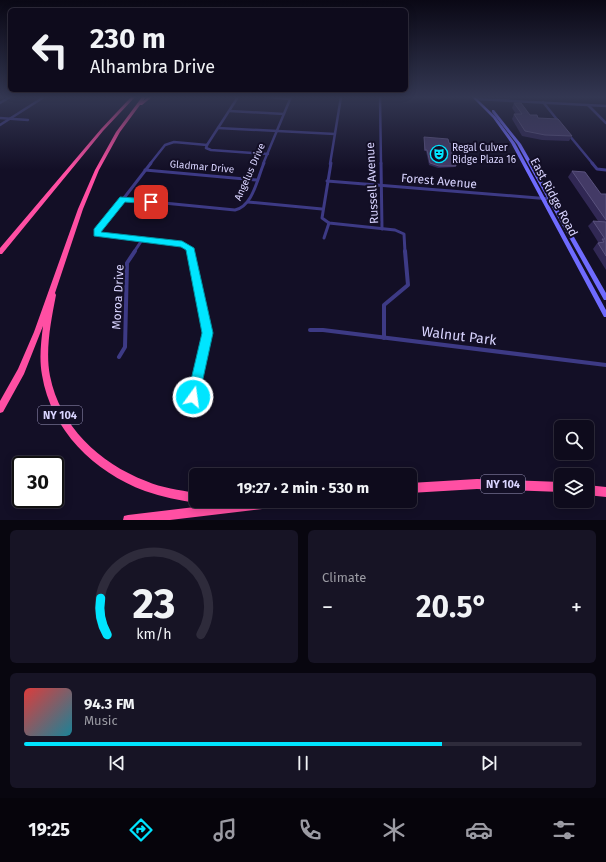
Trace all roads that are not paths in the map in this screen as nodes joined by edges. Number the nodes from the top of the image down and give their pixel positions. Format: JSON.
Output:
{"nodes":[{"id":1,"x":110,"y":121,"type":"edge"},
{"id":2,"x":125,"y":121,"type":"edge"},
{"id":3,"x":127,"y":121,"type":"edge"},
{"id":4,"x":223,"y":121,"type":"edge"},
{"id":5,"x":281,"y":121,"type":"edge"},
{"id":6,"x":337,"y":121,"type":"edge"},
{"id":7,"x":381,"y":121,"type":"edge"},
{"id":8,"x":497,"y":121,"type":"edge"},
{"id":9,"x":502,"y":121,"type":"edge"},
{"id":10,"x":558,"y":121,"type":"edge"},
{"id":11,"x":563,"y":127,"type":"edge"},
{"id":12,"x":120,"y":128,"type":"junction"},
{"id":13,"x":218,"y":128,"type":"junction"},
{"id":14,"x":277,"y":131,"type":"junction"},
{"id":15,"x":568,"y":133,"type":"edge"},
{"id":16,"x":335,"y":134,"type":"junction"},
{"id":17,"x":207,"y":145,"type":"junction"},
{"id":18,"x":268,"y":154,"type":"junction"},
{"id":19,"x":145,"y":170,"type":"junction"},
{"id":20,"x":606,"y":170,"type":"edge"},
{"id":21,"x":257,"y":180,"type":"junction"},
{"id":22,"x":327,"y":181,"type":"junction"},
{"id":23,"x":382,"y":185,"type":"junction"},
{"id":24,"x":123,"y":199,"type":"junction"},
{"id":25,"x":542,"y":199,"type":"junction"},
{"id":26,"x":550,"y":200,"type":"junction"},
{"id":27,"x":248,"y":202,"type":"junction"},
{"id":28,"x":322,"y":208,"type":"junction"},
{"id":29,"x":31,"y":215,"type":"junction"},
{"id":30,"x":329,"y":223,"type":"junction"},
{"id":31,"x":382,"y":229,"type":"junction"},
{"id":32,"x":324,"y":238,"type":"dead end"},
{"id":33,"x":142,"y":240,"type":"junction"},
{"id":34,"x":0,"y":248,"type":"edge"},
{"id":35,"x":0,"y":252,"type":"edge"},
{"id":36,"x":65,"y":253,"type":"junction"},
{"id":37,"x":606,"y":298,"type":"edge"},
{"id":38,"x":606,"y":315,"type":"edge"},
{"id":39,"x":310,"y":330,"type":"dead end"},
{"id":40,"x":384,"y":338,"type":"junction"},
{"id":41,"x":119,"y":357,"type":"dead end"},
{"id":42,"x":606,"y":365,"type":"edge"},
{"id":43,"x":193,"y":397,"type":"dead end"},
{"id":44,"x":0,"y":410,"type":"edge"},
{"id":45,"x":554,"y":487,"type":"edge"},
{"id":46,"x":417,"y":488,"type":"edge"},
{"id":47,"x":594,"y":491,"type":"edge"},
{"id":48,"x":606,"y":492,"type":"edge"},
{"id":49,"x":189,"y":496,"type":"edge"},
{"id":50,"x":228,"y":508,"type":"edge"},
{"id":51,"x":128,"y":520,"type":"edge"}],
"edges":[{"from":1,"to":29,"type":"highway"},
{"from":2,"to":12,"type":"highway","number":"NY 104"},
{"from":3,"to":12,"type":"highway"},
{"from":4,"to":13,"type":"street"},
{"from":5,"to":14,"type":"street","name":"Angelus Drive"},
{"from":6,"to":16,"type":"street"},
{"from":7,"to":23,"type":"street","name":"Russell Avenue"},
{"from":8,"to":25,"type":"main road","name":"East Ridge Road"},
{"from":9,"to":26,"type":"main road","name":"East Ridge Road"},
{"from":10,"to":11,"type":"street"},
{"from":12,"to":36,"type":"highway","number":"NY 104"},
{"from":13,"to":14,"type":"street"},
{"from":13,"to":17,"type":"street"},
{"from":14,"to":16,"type":"street"},
{"from":14,"to":18,"type":"street","name":"Angelus Drive"},
{"from":15,"to":20,"type":"street"},
{"from":16,"to":22,"type":"street"},
{"from":17,"to":18,"type":"street"},
{"from":17,"to":19,"type":"street"},
{"from":18,"to":21,"type":"street","name":"Angelus Drive"},
{"from":19,"to":21,"type":"street","name":"Gladmar Drive"},
{"from":19,"to":24,"type":"street"},
{"from":21,"to":27,"type":"street","name":"Angelus Drive"},
{"from":22,"to":23,"type":"street","name":"Forest Avenue"},
{"from":22,"to":28,"type":"street"},
{"from":23,"to":25,"type":"street","name":"Forest Avenue"},
{"from":23,"to":31,"type":"street","name":"Russell Avenue"},
{"from":24,"to":27,"type":"street","name":"Angelus Drive"},
{"from":24,"to":33,"type":"street"},
{"from":25,"to":26,"type":"street","name":"Forest Avenue"},
{"from":25,"to":38,"type":"main road","name":"East Ridge Road"},
{"from":26,"to":37,"type":"main road","name":"East Ridge Road"},
{"from":27,"to":28,"type":"street"},
{"from":28,"to":30,"type":"street"},
{"from":29,"to":34,"type":"highway"},
{"from":29,"to":35,"type":"highway"},
{"from":30,"to":31,"type":"street"},
{"from":30,"to":32,"type":"street"},
{"from":31,"to":40,"type":"street","name":"Russell Avenue"},
{"from":33,"to":41,"type":"street","name":"Moroa Drive"},
{"from":33,"to":43,"type":"street"},
{"from":36,"to":44,"type":"highway"},
{"from":36,"to":49,"type":"highway","number":"NY 104"},
{"from":39,"to":40,"type":"street","name":"Walnut Park"},
{"from":40,"to":42,"type":"street","name":"Walnut Park"},
{"from":45,"to":46,"type":"highway","number":"NY 104"},
{"from":47,"to":48,"type":"highway"},
{"from":50,"to":51,"type":"highway"}]}
